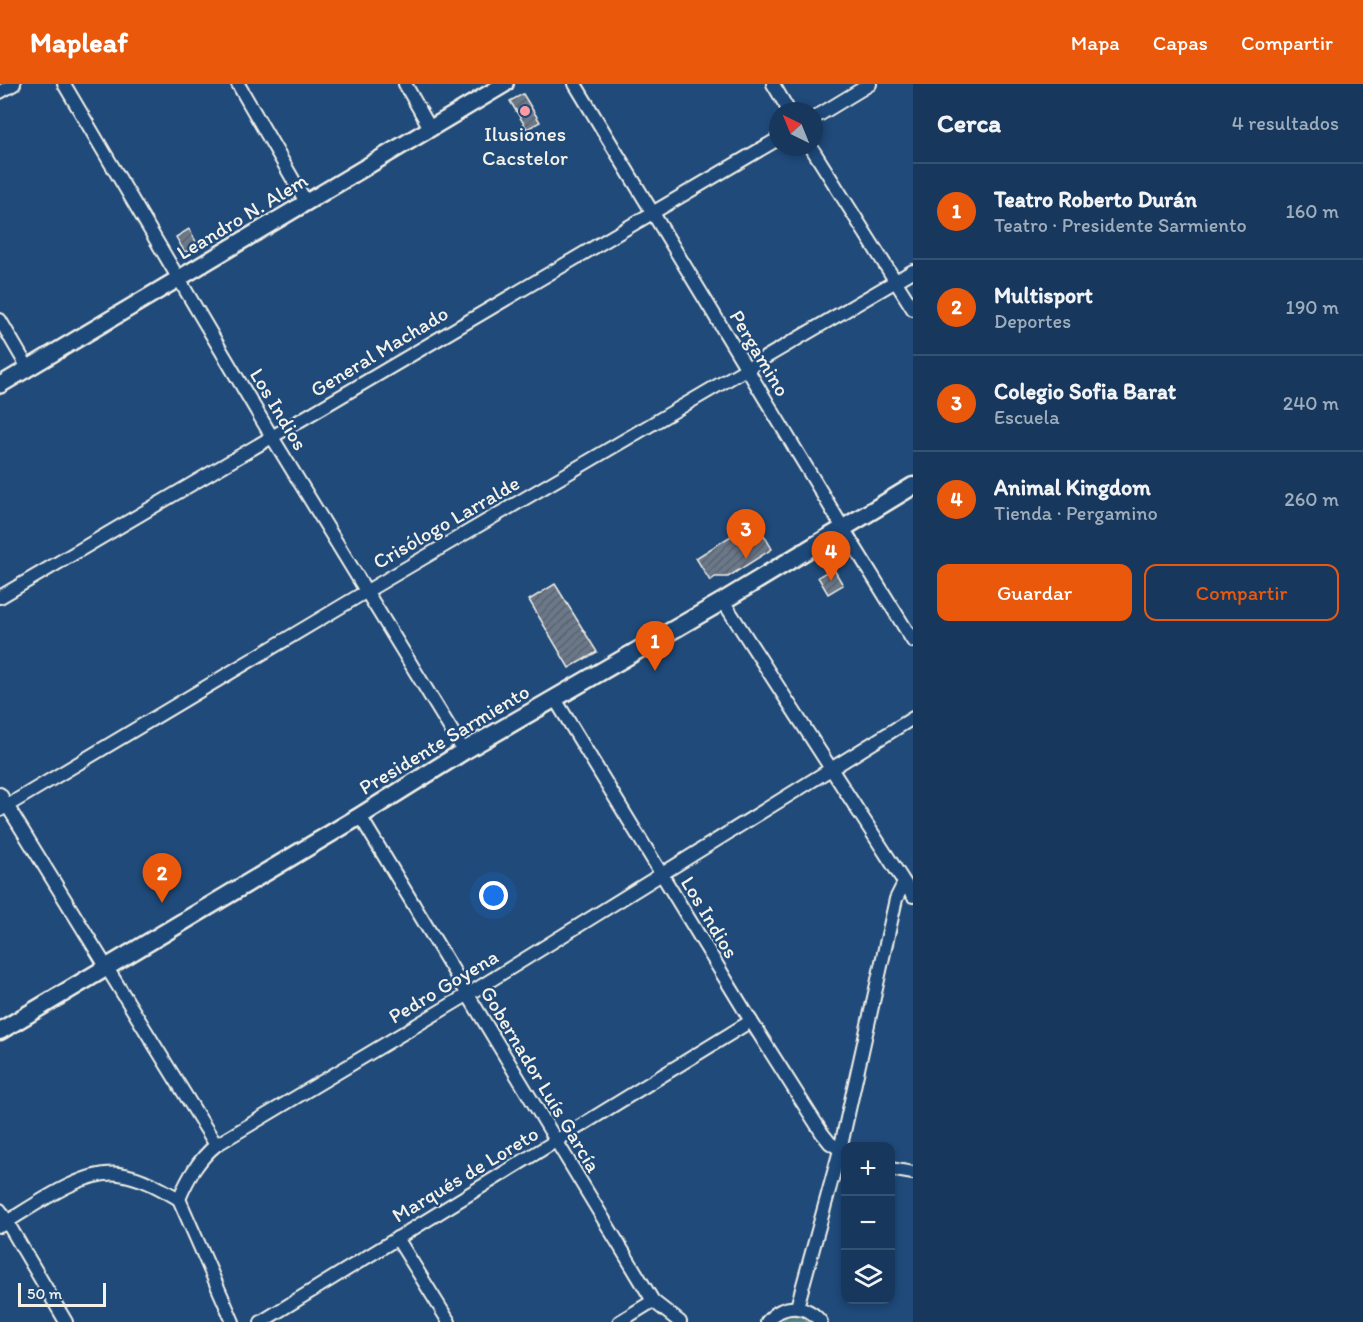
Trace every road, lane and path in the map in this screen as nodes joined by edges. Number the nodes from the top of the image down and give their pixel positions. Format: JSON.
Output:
{"nodes":[{"id":1,"x":14,"y":84,"type":"edge"},
{"id":2,"x":64,"y":84,"type":"edge"},
{"id":3,"x":238,"y":84,"type":"edge"},
{"id":4,"x":405,"y":84,"type":"edge"},
{"id":5,"x":505,"y":84,"type":"edge"},
{"id":6,"x":575,"y":84,"type":"edge"},
{"id":7,"x":773,"y":84,"type":"edge"},
{"id":8,"x":870,"y":84,"type":"edge"},
{"id":9,"x":0,"y":92,"type":"edge"},
{"id":10,"x":784,"y":102,"type":"edge"},
{"id":11,"x":823,"y":113,"type":"edge"},
{"id":12,"x":430,"y":128,"type":"junction"},
{"id":13,"x":769,"y":144,"type":"edge"},
{"id":14,"x":817,"y":156,"type":"edge"},
{"id":15,"x":306,"y":202,"type":"junction"},
{"id":16,"x":651,"y":212,"type":"junction"},
{"id":17,"x":913,"y":272,"type":"edge"},
{"id":18,"x":179,"y":278,"type":"junction"},
{"id":19,"x":896,"y":282,"type":"junction"},
{"id":20,"x":913,"y":309,"type":"edge"},
{"id":21,"x":0,"y":321,"type":"edge"},
{"id":22,"x":28,"y":368,"type":"junction"},
{"id":23,"x":747,"y":369,"type":"junction"},
{"id":24,"x":0,"y":385,"type":"edge"},
{"id":25,"x":272,"y":436,"type":"junction"},
{"id":26,"x":913,"y":486,"type":"edge"},
{"id":27,"x":843,"y":528,"type":"junction"},
{"id":28,"x":367,"y":591,"type":"junction"},
{"id":29,"x":0,"y":597,"type":"edge"},
{"id":30,"x":723,"y":601,"type":"junction"},
{"id":31,"x":913,"y":641,"type":"edge"},
{"id":32,"x":555,"y":699,"type":"junction"},
{"id":33,"x":913,"y":718,"type":"edge"},
{"id":34,"x":464,"y":751,"type":"junction"},
{"id":35,"x":830,"y":770,"type":"junction"},
{"id":36,"x":0,"y":794,"type":"edge"},
{"id":37,"x":4,"y":808,"type":"edge"},
{"id":38,"x":360,"y":816,"type":"junction"},
{"id":39,"x":661,"y":874,"type":"junction"},
{"id":40,"x":904,"y":883,"type":"junction"},
{"id":41,"x":913,"y":896,"type":"edge"},
{"id":42,"x":107,"y":966,"type":"junction"},
{"id":43,"x":467,"y":995,"type":"junction"},
{"id":44,"x":751,"y":1021,"type":"junction"},
{"id":45,"x":0,"y":1031,"type":"edge"},
{"id":46,"x":557,"y":1140,"type":"junction"},
{"id":47,"x":845,"y":1142,"type":"edge"},
{"id":48,"x":216,"y":1145,"type":"junction"},
{"id":49,"x":841,"y":1150,"type":"edge"},
{"id":50,"x":841,"y":1158,"type":"edge"},
{"id":51,"x":895,"y":1170,"type":"edge"},
{"id":52,"x":913,"y":1173,"type":"edge"},
{"id":53,"x":179,"y":1199,"type":"junction"},
{"id":54,"x":0,"y":1210,"type":"edge"},
{"id":55,"x":3,"y":1224,"type":"edge"},
{"id":56,"x":397,"y":1238,"type":"junction"},
{"id":57,"x":653,"y":1301,"type":"junction"},
{"id":58,"x":797,"y":1307,"type":"junction"},
{"id":59,"x":66,"y":1322,"type":"edge"},
{"id":60,"x":233,"y":1322,"type":"edge"},
{"id":61,"x":261,"y":1322,"type":"edge"},
{"id":62,"x":449,"y":1322,"type":"edge"},
{"id":63,"x":619,"y":1322,"type":"edge"},
{"id":64,"x":680,"y":1322,"type":"edge"},
{"id":65,"x":767,"y":1322,"type":"edge"},
{"id":66,"x":821,"y":1322,"type":"edge"}],
"edges":[{"from":1,"to":9,"type":"street"},
{"from":2,"to":18,"type":"street","name":"Los Indios"},
{"from":3,"to":15,"type":"street"},
{"from":4,"to":12,"type":"street"},
{"from":5,"to":12,"type":"street","name":"Leandro N. Alem"},
{"from":6,"to":16,"type":"street","name":"Pergamino"},
{"from":7,"to":10,"type":"street"},
{"from":8,"to":11,"type":"street"},
{"from":12,"to":15,"type":"street","name":"Leandro N. Alem"},
{"from":13,"to":16,"type":"street","name":"General Machado"},
{"from":14,"to":19,"type":"street"},
{"from":15,"to":18,"type":"street","name":"Leandro N. Alem"},
{"from":16,"to":23,"type":"street","name":"Pergamino"},
{"from":16,"to":25,"type":"street","name":"General Machado"},
{"from":17,"to":19,"type":"street","name":"Crisólogo Larralde"},
{"from":18,"to":22,"type":"street","name":"Leandro N. Alem"},
{"from":18,"to":25,"type":"street","name":"Los Indios"},
{"from":19,"to":20,"type":"street"},
{"from":19,"to":23,"type":"street","name":"Crisólogo Larralde"},
{"from":21,"to":22,"type":"street"},
{"from":22,"to":24,"type":"street","name":"Leandro N. Alem"},
{"from":23,"to":27,"type":"street","name":"Pergamino"},
{"from":23,"to":28,"type":"street","name":"Crisólogo Larralde"},
{"from":25,"to":28,"type":"street","name":"Los Indios"},
{"from":25,"to":29,"type":"street","name":"General Machado"},
{"from":26,"to":27,"type":"main road","name":"Presidente Sarmiento"},
{"from":27,"to":30,"type":"main road","name":"Presidente Sarmiento"},
{"from":27,"to":31,"type":"street","name":"Pergamino"},
{"from":28,"to":34,"type":"street","name":"Los Indios"},
{"from":28,"to":37,"type":"street","name":"Crisólogo Larralde"},
{"from":30,"to":32,"type":"main road","name":"Presidente Sarmiento"},
{"from":30,"to":35,"type":"street"},
{"from":32,"to":34,"type":"main road","name":"Presidente Sarmiento"},
{"from":32,"to":39,"type":"street","name":"Los Indios"},
{"from":33,"to":35,"type":"street","name":"Pedro Goyena"},
{"from":34,"to":38,"type":"main road","name":"Presidente Sarmiento"},
{"from":35,"to":39,"type":"street","name":"Pedro Goyena"},
{"from":35,"to":40,"type":"street"},
{"from":36,"to":37,"type":"street"},
{"from":37,"to":42,"type":"street"},
{"from":38,"to":42,"type":"main road","name":"Presidente Sarmiento"},
{"from":38,"to":43,"type":"street","name":"Gobernador Luís García"},
{"from":39,"to":43,"type":"street","name":"Pedro Goyena"},
{"from":39,"to":44,"type":"street","name":"Los Indios"},
{"from":40,"to":41,"type":"street"},
{"from":40,"to":47,"type":"street"},
{"from":42,"to":45,"type":"main road","name":"Presidente Sarmiento"},
{"from":42,"to":48,"type":"street"},
{"from":43,"to":46,"type":"street","name":"Gobernador Luís García"},
{"from":43,"to":48,"type":"street","name":"Pedro Goyena"},
{"from":44,"to":46,"type":"street","name":"Marqués de Loreto"},
{"from":44,"to":49,"type":"street","name":"Los Indios"},
{"from":46,"to":56,"type":"street","name":"Marqués de Loreto"},
{"from":46,"to":57,"type":"street","name":"Gobernador Luís García"},
{"from":48,"to":53,"type":"street","name":"Pedro Goyena"},
{"from":50,"to":58,"type":"street"},
{"from":51,"to":52,"type":"street"},
{"from":53,"to":55,"type":"street"},
{"from":53,"to":60,"type":"street"},
{"from":54,"to":55,"type":"street"},
{"from":55,"to":59,"type":"street"},
{"from":56,"to":61,"type":"street","name":"Marqués de Loreto"},
{"from":56,"to":62,"type":"street"},
{"from":57,"to":63,"type":"street"},
{"from":57,"to":64,"type":"street","name":"Gobernador Luís García"},
{"from":58,"to":65,"type":"street"},
{"from":58,"to":66,"type":"street"}]}
